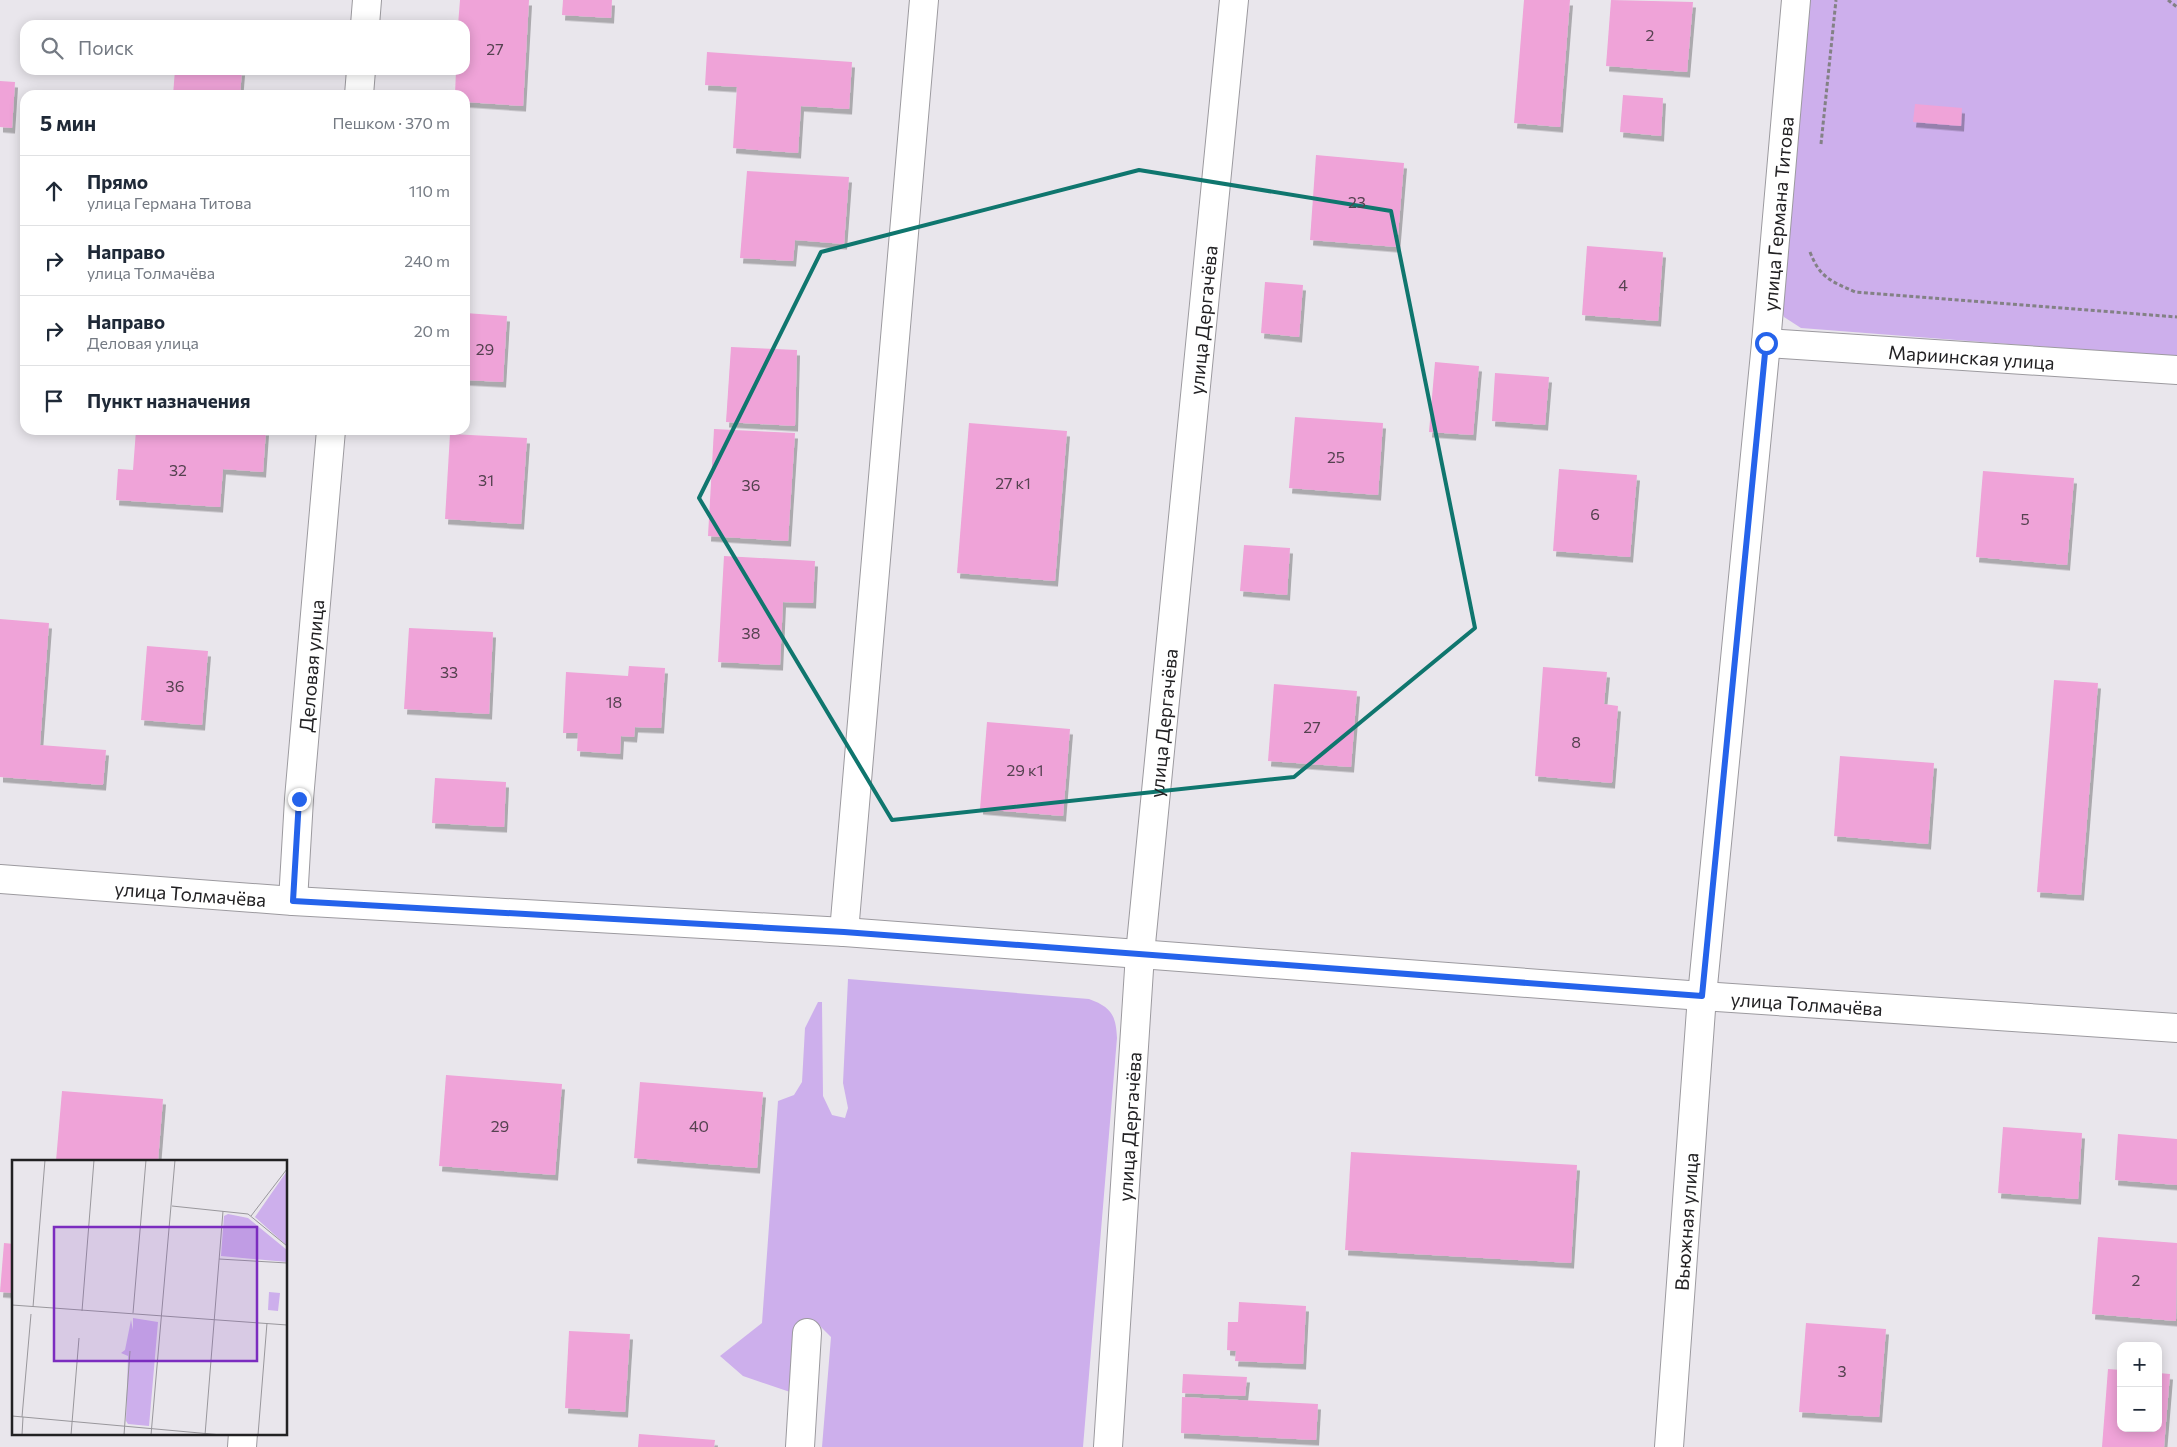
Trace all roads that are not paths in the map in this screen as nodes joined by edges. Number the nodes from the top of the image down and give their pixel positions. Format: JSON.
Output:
{"nodes":[{"id":1,"x":367,"y":0,"type":"edge"},
{"id":2,"x":924,"y":0,"type":"edge"},
{"id":3,"x":1234,"y":0,"type":"edge"},
{"id":4,"x":1796,"y":0,"type":"edge"},
{"id":5,"x":365,"y":20,"type":"edge"},
{"id":6,"x":361,"y":75,"type":"edge"},
{"id":7,"x":359,"y":90,"type":"edge"},
{"id":8,"x":1766,"y":343,"type":"junction"},
{"id":9,"x":2177,"y":370,"type":"edge"},
{"id":10,"x":331,"y":435,"type":"edge"},
{"id":11,"x":0,"y":878,"type":"edge"},
{"id":12,"x":293,"y":901,"type":"junction"},
{"id":13,"x":844,"y":932,"type":"junction"},
{"id":14,"x":1140,"y":954,"type":"junction"},
{"id":15,"x":1702,"y":996,"type":"junction"},
{"id":16,"x":2177,"y":1028,"type":"edge"},
{"id":17,"x":807,"y":1333,"type":"dead end"},
{"id":18,"x":243,"y":1434,"type":"edge"},
{"id":19,"x":242,"y":1447,"type":"edge"},
{"id":20,"x":800,"y":1447,"type":"edge"},
{"id":21,"x":1108,"y":1447,"type":"edge"},
{"id":22,"x":1669,"y":1447,"type":"edge"}],
"edges":[{"from":1,"to":5,"type":"street"},
{"from":2,"to":13,"type":"street"},
{"from":3,"to":14,"type":"street","name":"улица Дергачёва"},
{"from":4,"to":8,"type":"street","name":"улица Германа Титова"},
{"from":6,"to":7,"type":"street"},
{"from":8,"to":9,"type":"street","name":"Мариинская улица"},
{"from":8,"to":15,"type":"street","name":"улица Германа Титова"},
{"from":10,"to":12,"type":"street","name":"Деловая улица"},
{"from":11,"to":12,"type":"street","name":"улица Толмачёва"},
{"from":12,"to":13,"type":"street","name":"улица Толмачёва"},
{"from":13,"to":14,"type":"street","name":"улица Толмачёва"},
{"from":14,"to":15,"type":"street","name":"улица Толмачёва"},
{"from":14,"to":21,"type":"street","name":"улица Дергачёва"},
{"from":15,"to":16,"type":"street","name":"улица Толмачёва"},
{"from":15,"to":22,"type":"street","name":"Вьюжная улица"},
{"from":17,"to":20,"type":"street"},
{"from":18,"to":19,"type":"street"}]}
